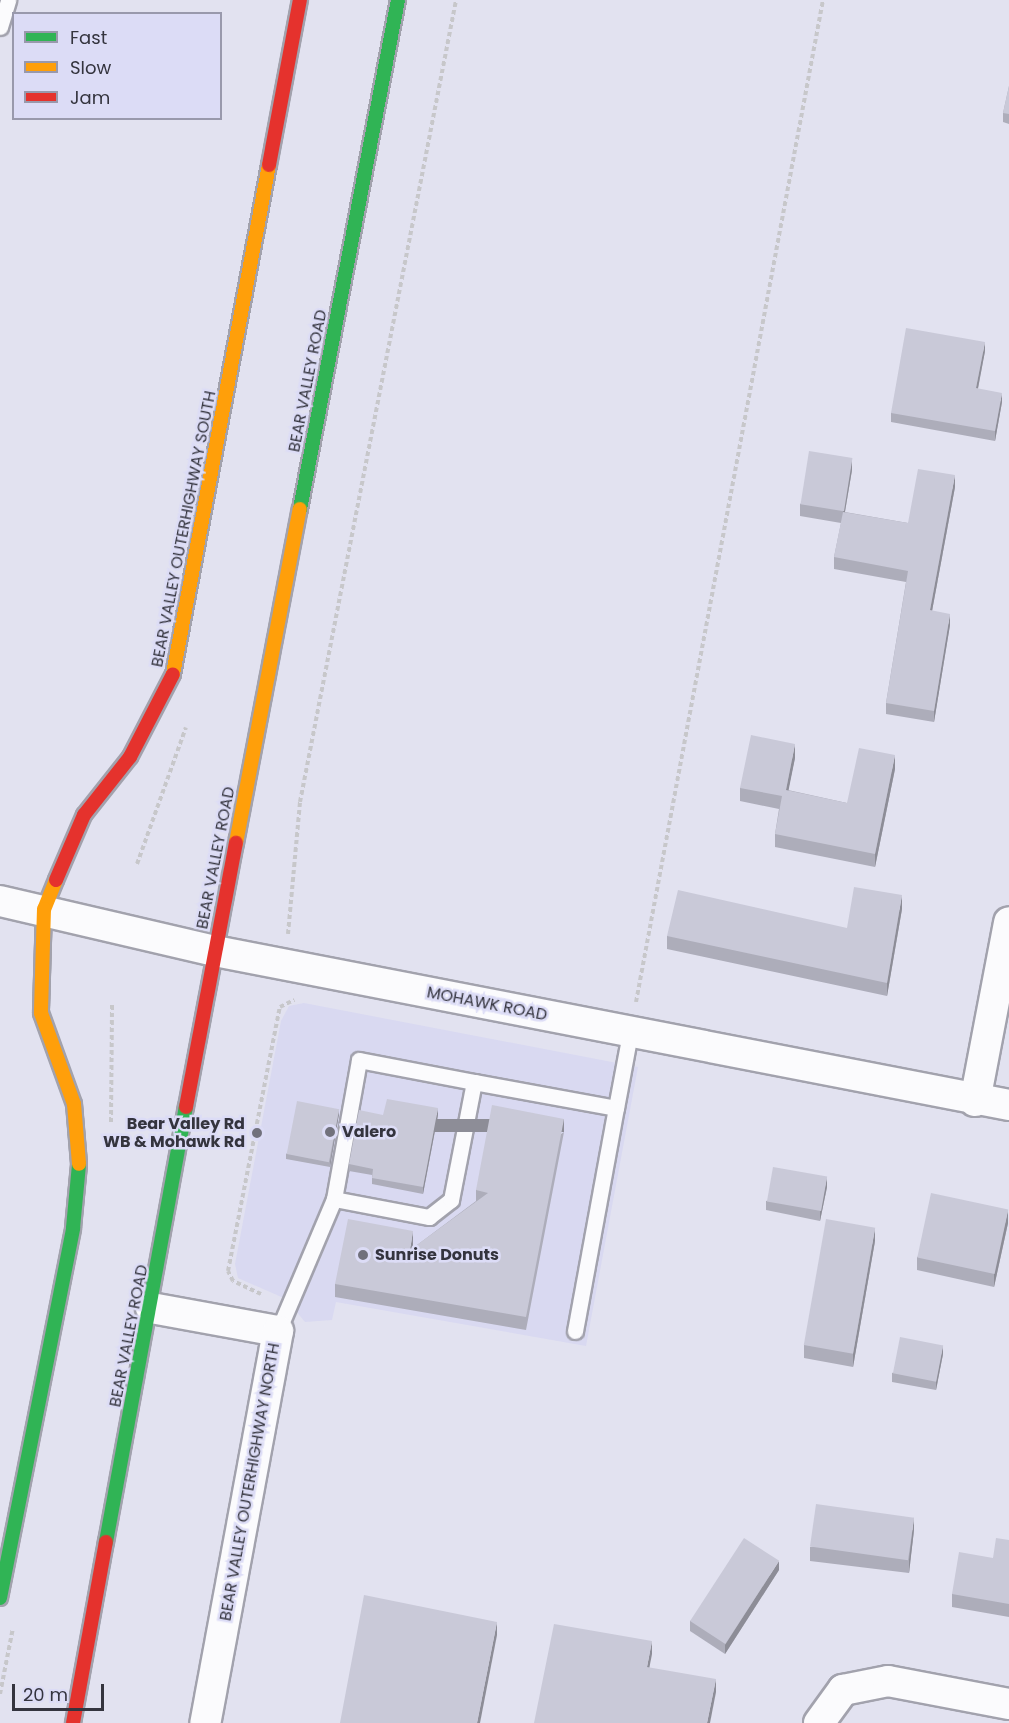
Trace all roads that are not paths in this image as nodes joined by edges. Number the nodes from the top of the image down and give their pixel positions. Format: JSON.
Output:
{"nodes":[{"id":1,"x":8,"y":0,"type":"edge"},
{"id":2,"x":300,"y":0,"type":"edge"},
{"id":3,"x":398,"y":0,"type":"edge"},
{"id":4,"x":0,"y":27,"type":"edge"},
{"id":5,"x":0,"y":901,"type":"edge"},
{"id":6,"x":44,"y":909,"type":"junction"},
{"id":7,"x":1009,"y":922,"type":"edge"},
{"id":8,"x":215,"y":951,"type":"junction"},
{"id":9,"x":631,"y":1014,"type":"junction"},
{"id":10,"x":474,"y":1082,"type":"junction"},
{"id":11,"x":975,"y":1101,"type":"junction"},
{"id":12,"x":1009,"y":1105,"type":"edge"},
{"id":13,"x":616,"y":1108,"type":"junction"},
{"id":14,"x":334,"y":1199,"type":"junction"},
{"id":15,"x":152,"y":1308,"type":"junction"},
{"id":16,"x":278,"y":1331,"type":"junction"},
{"id":17,"x":576,"y":1331,"type":"dead end"},
{"id":18,"x":0,"y":1598,"type":"edge"},
{"id":19,"x":1009,"y":1704,"type":"edge"},
{"id":20,"x":73,"y":1723,"type":"edge"},
{"id":21,"x":205,"y":1723,"type":"edge"},
{"id":22,"x":819,"y":1723,"type":"edge"}],
"edges":[{"from":1,"to":4,"type":"lane"},
{"from":2,"to":6,"type":"main road","name":"BEAR VALLEY OUTERHIGHWAY SOUTH"},
{"from":3,"to":8,"type":"main road","name":"BEAR VALLEY ROAD"},
{"from":5,"to":6,"type":"street","name":"MOHAWK ROAD"},
{"from":6,"to":8,"type":"street","name":"MOHAWK ROAD"},
{"from":6,"to":18,"type":"main road","name":"BEAR VALLEY OUTERHIGHWAY SOUTH"},
{"from":7,"to":11,"type":"street"},
{"from":8,"to":9,"type":"street","name":"MOHAWK ROAD"},
{"from":8,"to":15,"type":"main road","name":"BEAR VALLEY ROAD"},
{"from":9,"to":11,"type":"street","name":"MOHAWK ROAD"},
{"from":9,"to":13,"type":"lane"},
{"from":10,"to":13,"type":"lane"},
{"from":10,"to":14,"type":"lane"},
{"from":10,"to":14,"type":"lane"},
{"from":11,"to":12,"type":"street","name":"MOHAWK ROAD"},
{"from":13,"to":17,"type":"lane"},
{"from":14,"to":16,"type":"lane"},
{"from":15,"to":16,"type":"street","name":"BEAR VALLEY OUTERHIGHWAY NORTH"},
{"from":15,"to":20,"type":"main road","name":"BEAR VALLEY ROAD"},
{"from":16,"to":21,"type":"street","name":"BEAR VALLEY OUTERHIGHWAY NORTH"},
{"from":19,"to":22,"type":"street"}]}
